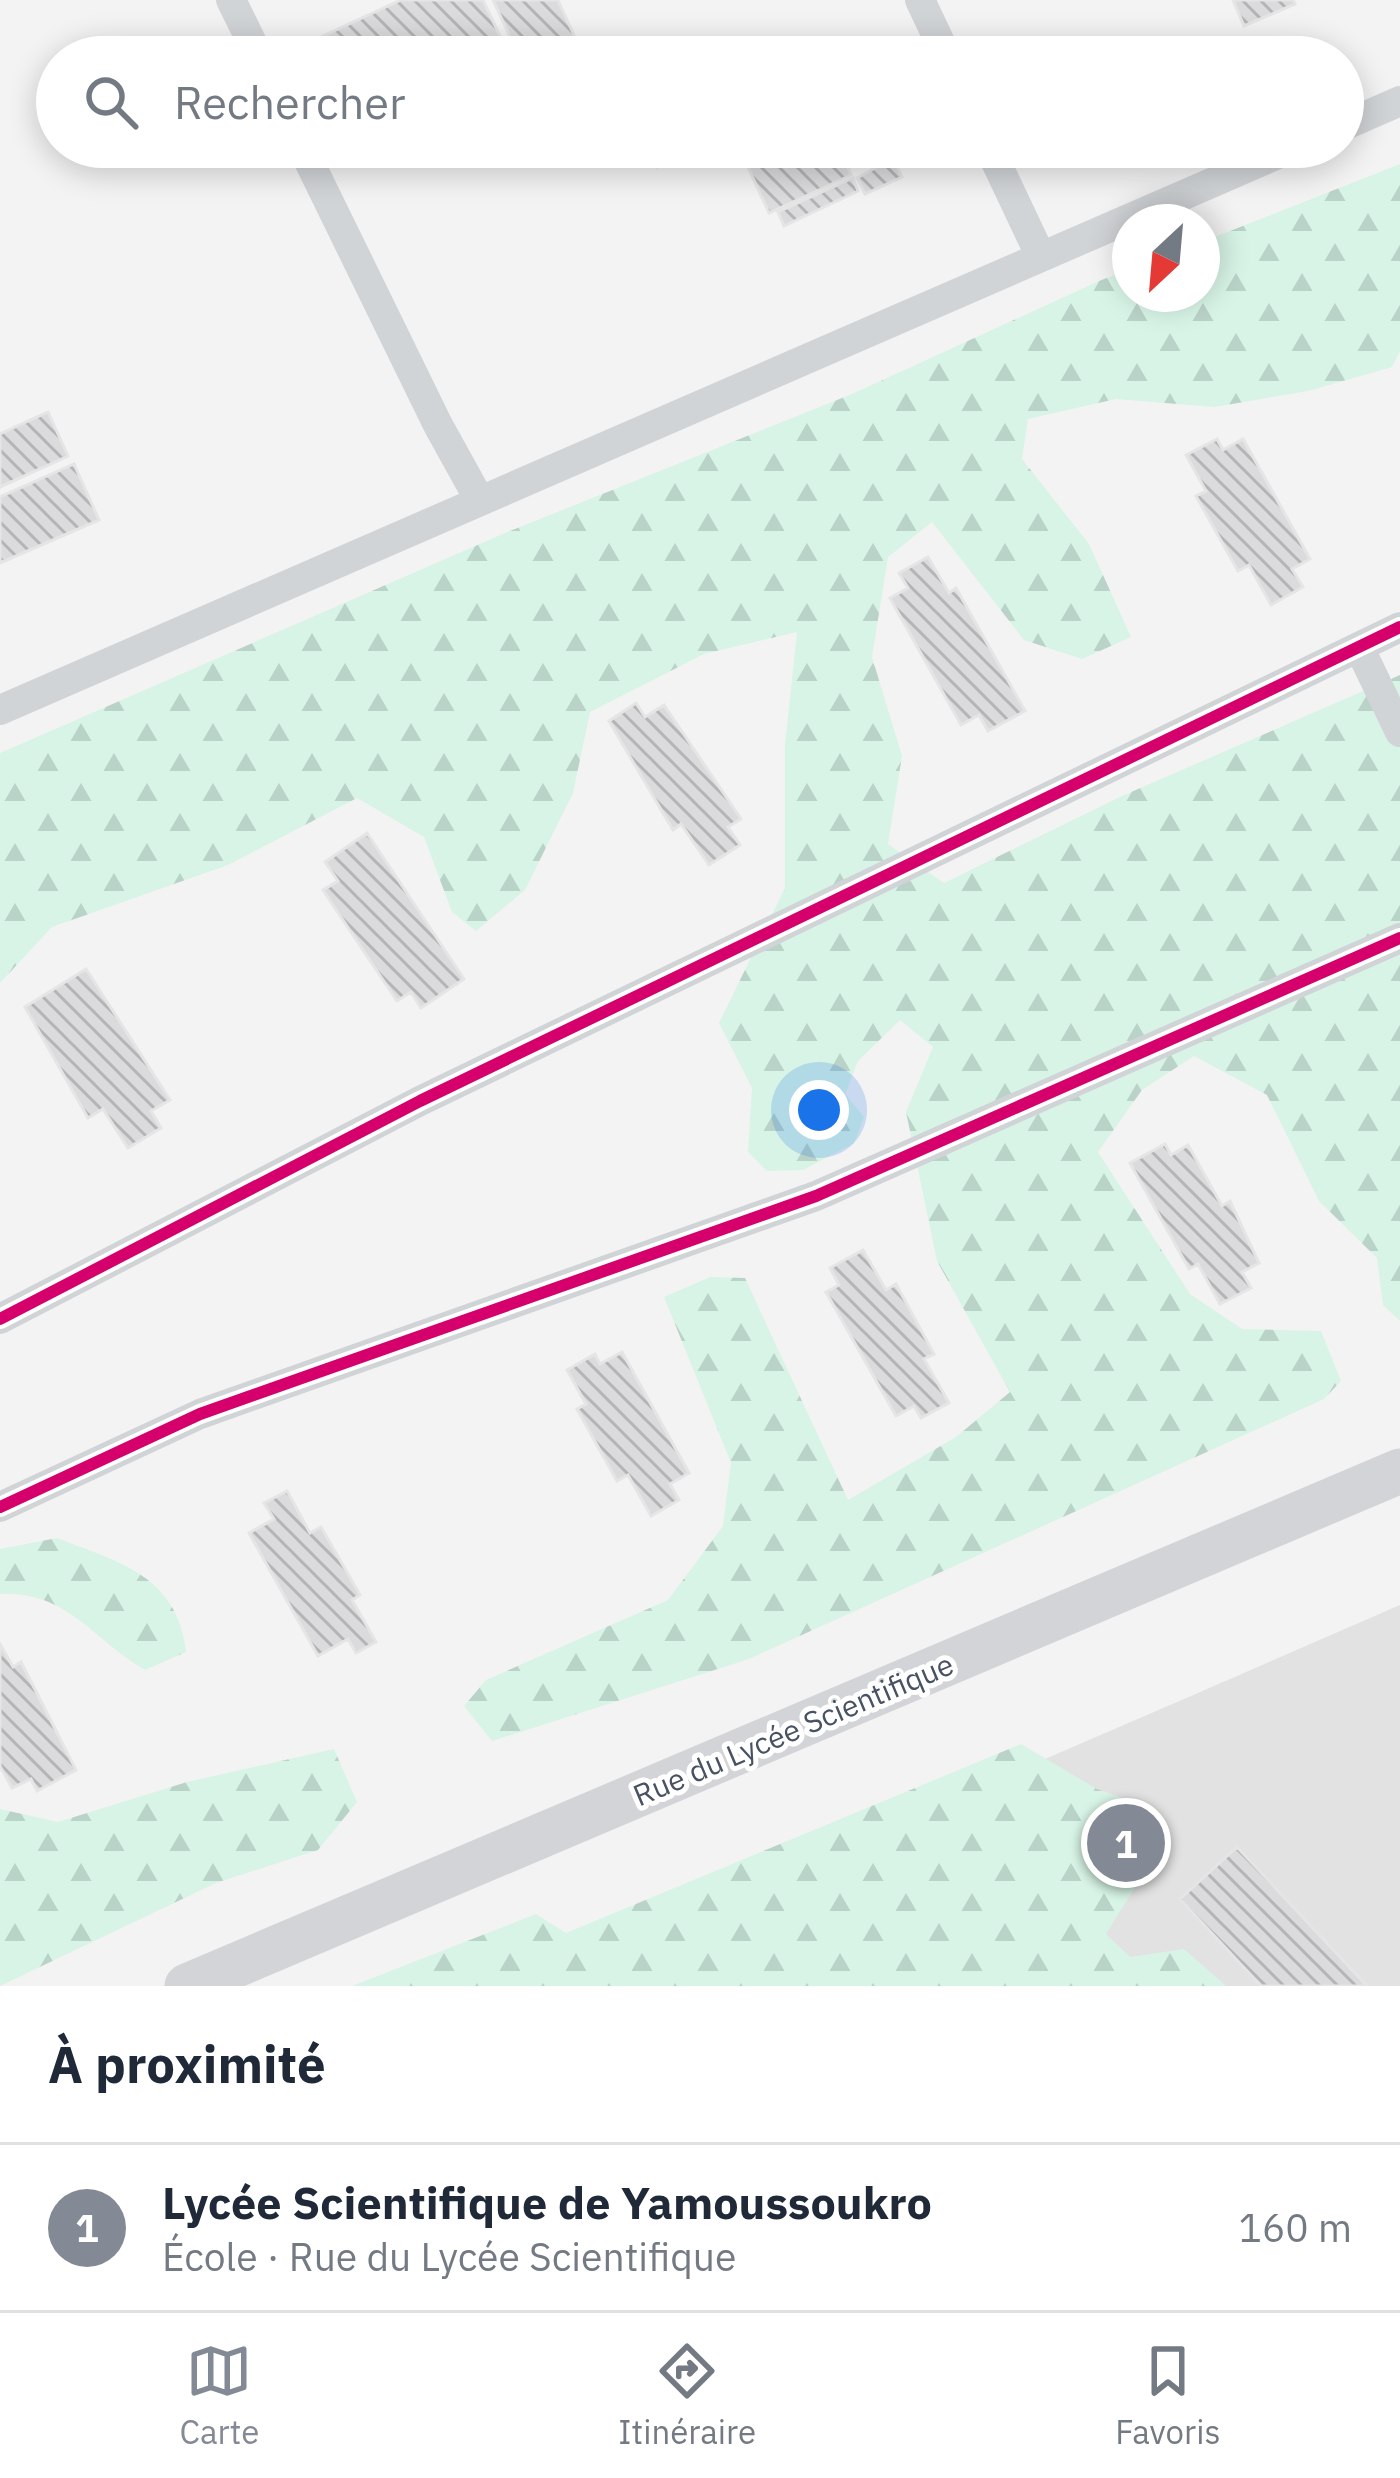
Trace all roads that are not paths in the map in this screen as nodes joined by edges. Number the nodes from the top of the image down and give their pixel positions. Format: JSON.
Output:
{"nodes":[{"id":1,"x":231,"y":0,"type":"edge"},
{"id":2,"x":920,"y":0,"type":"edge"},
{"id":3,"x":249,"y":36,"type":"edge"},
{"id":4,"x":937,"y":36,"type":"edge"},
{"id":5,"x":1400,"y":101,"type":"edge"},
{"id":6,"x":1364,"y":117,"type":"edge"},
{"id":7,"x":312,"y":168,"type":"edge"},
{"id":8,"x":999,"y":168,"type":"edge"},
{"id":9,"x":1246,"y":168,"type":"edge"},
{"id":10,"x":1041,"y":257,"type":"junction"},
{"id":11,"x":481,"y":501,"type":"junction"},
{"id":12,"x":1400,"y":627,"type":"edge"},
{"id":13,"x":1359,"y":646,"type":"junction"},
{"id":14,"x":0,"y":710,"type":"edge"},
{"id":15,"x":1400,"y":732,"type":"edge"},
{"id":16,"x":1400,"y":938,"type":"edge"},
{"id":17,"x":0,"y":1319,"type":"edge"},
{"id":18,"x":1400,"y":1471,"type":"edge"},
{"id":19,"x":0,"y":1507,"type":"edge"},
{"id":20,"x":187,"y":1986,"type":"edge"}],
"edges":[{"from":1,"to":3,"type":"street"},
{"from":2,"to":4,"type":"street"},
{"from":5,"to":6,"type":"street"},
{"from":7,"to":11,"type":"street"},
{"from":8,"to":10,"type":"street"},
{"from":9,"to":10,"type":"street"},
{"from":10,"to":11,"type":"street"},
{"from":11,"to":14,"type":"street"},
{"from":12,"to":13,"type":"street"},
{"from":13,"to":15,"type":"street"},
{"from":13,"to":17,"type":"street"},
{"from":16,"to":19,"type":"street"},
{"from":18,"to":20,"type":"street","name":"Rue du Lycée Scientifique"}]}
